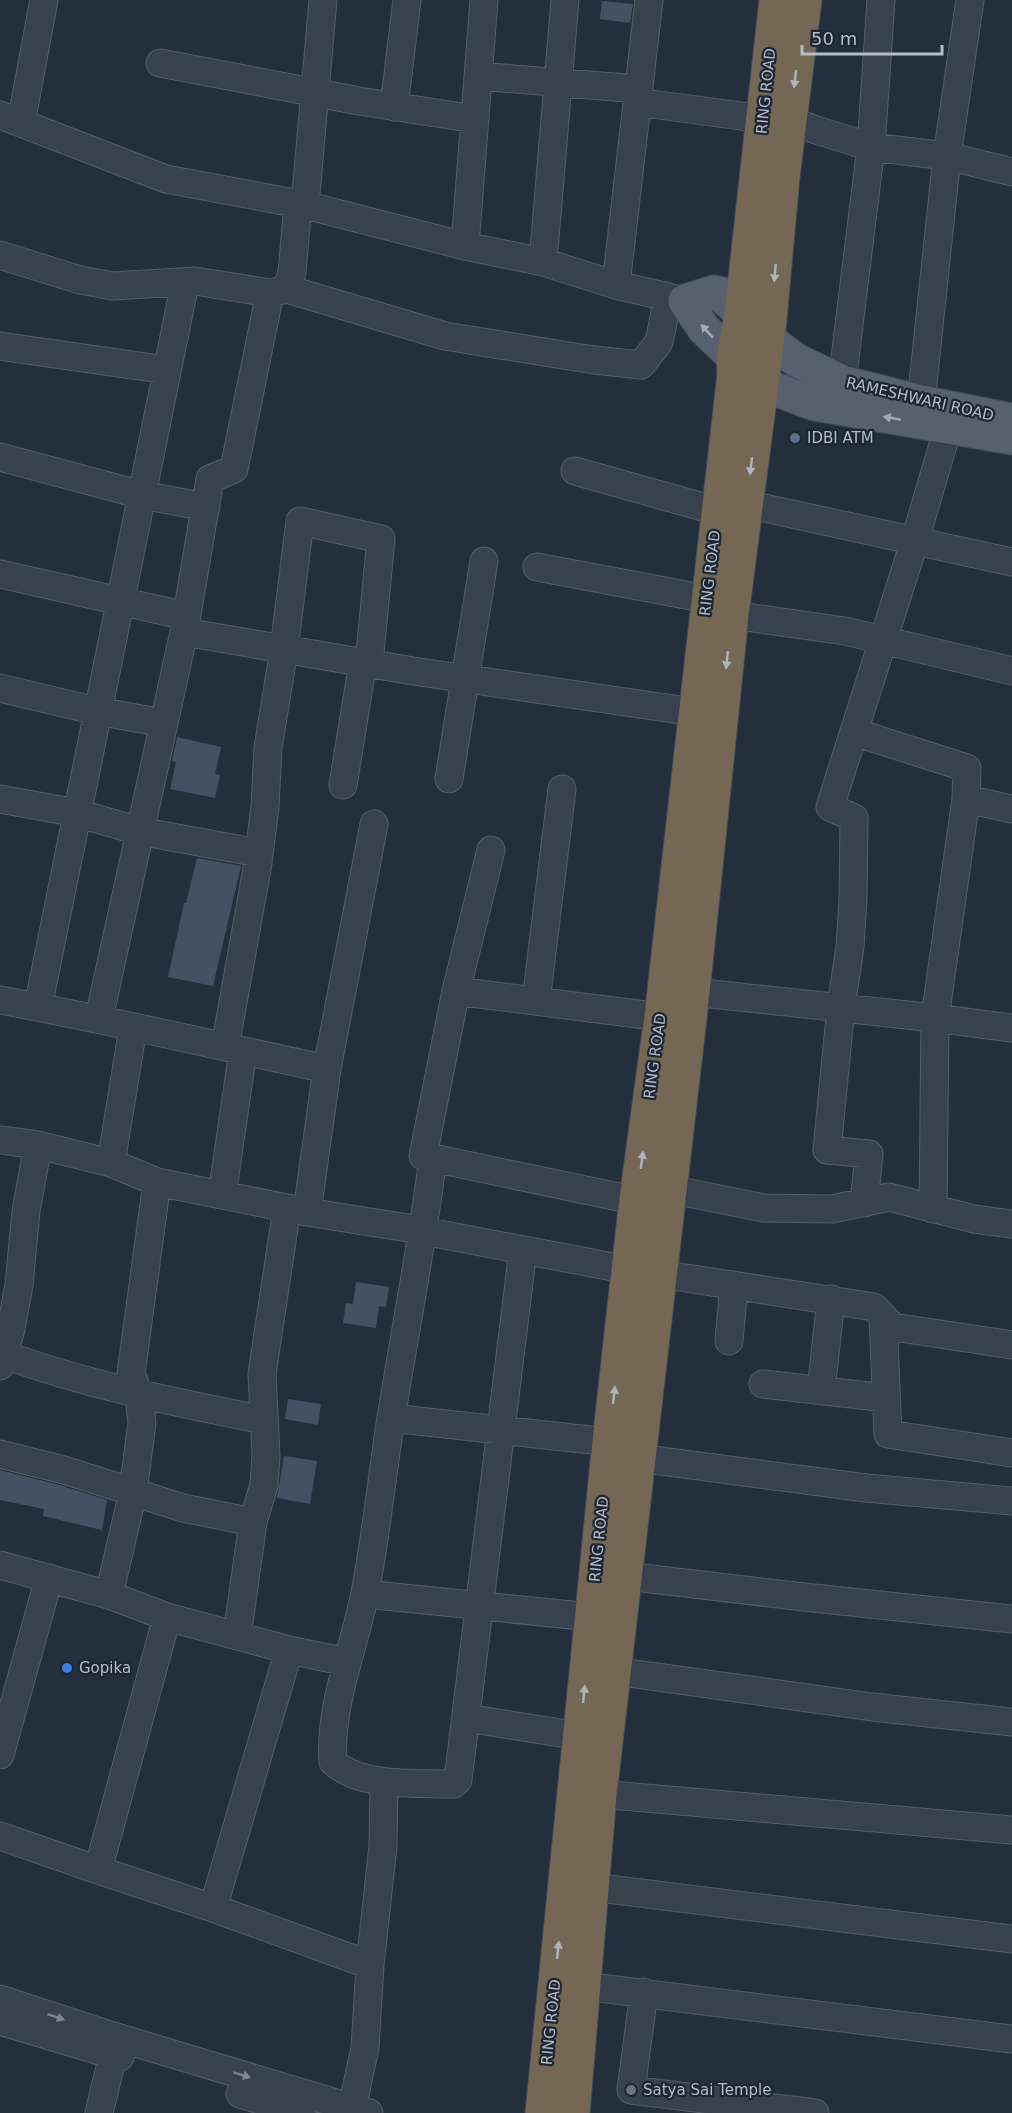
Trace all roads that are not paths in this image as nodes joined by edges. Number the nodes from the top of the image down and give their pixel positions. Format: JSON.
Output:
{"nodes":[{"id":1,"x":44,"y":0,"type":"edge"},
{"id":2,"x":323,"y":0,"type":"edge"},
{"id":3,"x":407,"y":0,"type":"edge"},
{"id":4,"x":484,"y":0,"type":"edge"},
{"id":5,"x":565,"y":0,"type":"edge"},
{"id":6,"x":649,"y":0,"type":"edge"},
{"id":7,"x":777,"y":0,"type":"edge"},
{"id":8,"x":805,"y":0,"type":"edge"},
{"id":9,"x":881,"y":0,"type":"edge"},
{"id":10,"x":970,"y":0,"type":"edge"},
{"id":11,"x":160,"y":63,"type":"dead end"},
{"id":12,"x":478,"y":76,"type":"junction"},
{"id":13,"x":558,"y":83,"type":"junction"},
{"id":14,"x":314,"y":92,"type":"junction"},
{"id":15,"x":638,"y":95,"type":"junction"},
{"id":16,"x":394,"y":107,"type":"junction"},
{"id":17,"x":11,"y":119,"type":"edge"},
{"id":18,"x":475,"y":119,"type":"junction"},
{"id":19,"x":777,"y":119,"type":"junction"},
{"id":20,"x":871,"y":147,"type":"junction"},
{"id":21,"x":947,"y":156,"type":"junction"},
{"id":22,"x":1012,"y":172,"type":"edge"},
{"id":23,"x":301,"y":205,"type":"junction"},
{"id":24,"x":465,"y":246,"type":"junction"},
{"id":25,"x":0,"y":255,"type":"edge"},
{"id":26,"x":543,"y":262,"type":"junction"},
{"id":27,"x":185,"y":283,"type":"junction"},
{"id":28,"x":616,"y":285,"type":"junction"},
{"id":29,"x":279,"y":291,"type":"junction"},
{"id":30,"x":675,"y":298,"type":"junction"},
{"id":31,"x":741,"y":314,"type":"junction"},
{"id":32,"x":768,"y":339,"type":"junction"},
{"id":33,"x":0,"y":346,"type":"edge"},
{"id":34,"x":733,"y":358,"type":"junction"},
{"id":35,"x":167,"y":370,"type":"junction"},
{"id":36,"x":842,"y":382,"type":"junction"},
{"id":37,"x":762,"y":384,"type":"junction"},
{"id":38,"x":921,"y":402,"type":"junction"},
{"id":39,"x":1011,"y":427,"type":"edge"},
{"id":40,"x":948,"y":428,"type":"junction"},
{"id":41,"x":0,"y":457,"type":"edge"},
{"id":42,"x":575,"y":471,"type":"dead end"},
{"id":43,"x":142,"y":495,"type":"junction"},
{"id":44,"x":206,"y":507,"type":"junction"},
{"id":45,"x":732,"y":507,"type":"junction"},
{"id":46,"x":915,"y":540,"type":"junction"},
{"id":47,"x":484,"y":561,"type":"dead end"},
{"id":48,"x":1012,"y":561,"type":"edge"},
{"id":49,"x":537,"y":567,"type":"dead end"},
{"id":50,"x":0,"y":574,"type":"edge"},
{"id":51,"x":120,"y":602,"type":"junction"},
{"id":52,"x":719,"y":607,"type":"junction"},
{"id":53,"x":185,"y":624,"type":"junction"},
{"id":54,"x":883,"y":640,"type":"junction"},
{"id":55,"x":284,"y":649,"type":"junction"},
{"id":56,"x":366,"y":663,"type":"junction"},
{"id":57,"x":1012,"y":671,"type":"edge"},
{"id":58,"x":466,"y":679,"type":"junction"},
{"id":59,"x":0,"y":688,"type":"edge"},
{"id":60,"x":97,"y":711,"type":"junction"},
{"id":61,"x":694,"y":712,"type":"junction"},
{"id":62,"x":163,"y":723,"type":"junction"},
{"id":63,"x":854,"y":732,"type":"junction"},
{"id":64,"x":449,"y":779,"type":"dead end"},
{"id":65,"x":343,"y":784,"type":"dead end"},
{"id":66,"x":562,"y":789,"type":"dead end"},
{"id":67,"x":966,"y":799,"type":"junction"},
{"id":68,"x":0,"y":800,"type":"edge"},
{"id":69,"x":1012,"y":809,"type":"edge"},
{"id":70,"x":77,"y":813,"type":"junction"},
{"id":71,"x":374,"y":824,"type":"dead end"},
{"id":72,"x":139,"y":831,"type":"junction"},
{"id":73,"x":491,"y":850,"type":"dead end"},
{"id":74,"x":259,"y":854,"type":"junction"},
{"id":75,"x":456,"y":991,"type":"junction"},
{"id":76,"x":693,"y":992,"type":"junction"},
{"id":77,"x":0,"y":1000,"type":"edge"},
{"id":78,"x":536,"y":1001,"type":"junction"},
{"id":79,"x":38,"y":1007,"type":"junction"},
{"id":80,"x":841,"y":1007,"type":"junction"},
{"id":81,"x":661,"y":1017,"type":"junction"},
{"id":82,"x":99,"y":1018,"type":"junction"},
{"id":83,"x":935,"y":1018,"type":"junction"},
{"id":84,"x":133,"y":1028,"type":"junction"},
{"id":85,"x":1012,"y":1028,"type":"edge"},
{"id":86,"x":234,"y":1049,"type":"junction"},
{"id":87,"x":327,"y":1069,"type":"junction"},
{"id":88,"x":0,"y":1140,"type":"edge"},
{"id":89,"x":39,"y":1145,"type":"junction"},
{"id":90,"x":433,"y":1158,"type":"junction"},
{"id":91,"x":111,"y":1163,"type":"junction"},
{"id":92,"x":157,"y":1182,"type":"junction"},
{"id":93,"x":669,"y":1189,"type":"junction"},
{"id":94,"x":222,"y":1195,"type":"junction"},
{"id":95,"x":636,"y":1199,"type":"junction"},
{"id":96,"x":864,"y":1203,"type":"junction"},
{"id":97,"x":933,"y":1209,"type":"junction"},
{"id":98,"x":297,"y":1210,"type":"junction"},
{"id":99,"x":1012,"y":1224,"type":"edge"},
{"id":100,"x":424,"y":1232,"type":"junction"},
{"id":101,"x":523,"y":1250,"type":"junction"},
{"id":102,"x":644,"y":1272,"type":"junction"},
{"id":103,"x":734,"y":1285,"type":"junction"},
{"id":104,"x":831,"y":1299,"type":"junction"},
{"id":105,"x":883,"y":1318,"type":"junction"},
{"id":106,"x":729,"y":1341,"type":"dead end"},
{"id":107,"x":1012,"y":1345,"type":"edge"},
{"id":108,"x":1,"y":1358,"type":"edge"},
{"id":109,"x":763,"y":1384,"type":"dead end"},
{"id":110,"x":820,"y":1391,"type":"junction"},
{"id":111,"x":139,"y":1395,"type":"junction"},
{"id":112,"x":886,"y":1398,"type":"junction"},
{"id":113,"x":391,"y":1418,"type":"junction"},
{"id":114,"x":264,"y":1420,"type":"junction"},
{"id":115,"x":500,"y":1430,"type":"junction"},
{"id":116,"x":609,"y":1442,"type":"junction"},
{"id":117,"x":1012,"y":1453,"type":"edge"},
{"id":118,"x":0,"y":1454,"type":"edge"},
{"id":119,"x":638,"y":1458,"type":"junction"},
{"id":120,"x":133,"y":1492,"type":"junction"},
{"id":121,"x":1012,"y":1501,"type":"edge"},
{"id":122,"x":253,"y":1522,"type":"junction"},
{"id":123,"x":0,"y":1565,"type":"edge"},
{"id":124,"x":626,"y":1576,"type":"junction"},
{"id":125,"x":49,"y":1578,"type":"junction"},
{"id":126,"x":365,"y":1594,"type":"junction"},
{"id":127,"x":109,"y":1595,"type":"junction"},
{"id":128,"x":481,"y":1606,"type":"junction"},
{"id":129,"x":167,"y":1617,"type":"junction"},
{"id":130,"x":591,"y":1617,"type":"junction"},
{"id":131,"x":1012,"y":1619,"type":"edge"},
{"id":132,"x":237,"y":1636,"type":"junction"},
{"id":133,"x":289,"y":1650,"type":"junction"},
{"id":134,"x":347,"y":1662,"type":"junction"},
{"id":135,"x":614,"y":1671,"type":"junction"},
{"id":136,"x":466,"y":1718,"type":"junction"},
{"id":137,"x":1012,"y":1722,"type":"edge"},
{"id":138,"x":579,"y":1736,"type":"junction"},
{"id":139,"x":0,"y":1755,"type":"edge"},
{"id":140,"x":384,"y":1782,"type":"junction"},
{"id":141,"x":600,"y":1794,"type":"junction"},
{"id":142,"x":1012,"y":1830,"type":"edge"},
{"id":143,"x":0,"y":1836,"type":"edge"},
{"id":144,"x":98,"y":1870,"type":"junction"},
{"id":145,"x":592,"y":1887,"type":"junction"},
{"id":146,"x":213,"y":1908,"type":"junction"},
{"id":147,"x":1012,"y":1939,"type":"edge"},
{"id":148,"x":370,"y":1965,"type":"junction"},
{"id":149,"x":583,"y":1986,"type":"junction"},
{"id":150,"x":644,"y":1992,"type":"junction"},
{"id":151,"x":0,"y":1999,"type":"edge"},
{"id":152,"x":0,"y":2020,"type":"edge"},
{"id":153,"x":1012,"y":2039,"type":"edge"},
{"id":154,"x":115,"y":2046,"type":"junction"},
{"id":155,"x":629,"y":2101,"type":"edge"},
{"id":156,"x":358,"y":2112,"type":"edge"},
{"id":157,"x":99,"y":2113,"type":"edge"},
{"id":158,"x":302,"y":2113,"type":"edge"},
{"id":159,"x":542,"y":2113,"type":"edge"},
{"id":160,"x":573,"y":2113,"type":"edge"},
{"id":161,"x":815,"y":2113,"type":"edge"}],
"edges":[{"from":1,"to":17,"type":"street"},
{"from":2,"to":14,"type":"street"},
{"from":3,"to":16,"type":"street"},
{"from":4,"to":12,"type":"street"},
{"from":5,"to":13,"type":"street"},
{"from":6,"to":15,"type":"street"},
{"from":7,"to":19,"type":"highway","name":"RING ROAD"},
{"from":8,"to":19,"type":"highway","name":"RING ROAD","one_way":true},
{"from":9,"to":20,"type":"street"},
{"from":10,"to":21,"type":"street"},
{"from":11,"to":14,"type":"street"},
{"from":12,"to":13,"type":"street"},
{"from":12,"to":18,"type":"street"},
{"from":13,"to":15,"type":"street"},
{"from":13,"to":26,"type":"street"},
{"from":14,"to":16,"type":"street"},
{"from":14,"to":23,"type":"street"},
{"from":15,"to":19,"type":"street"},
{"from":15,"to":28,"type":"street"},
{"from":16,"to":18,"type":"street"},
{"from":17,"to":23,"type":"street"},
{"from":18,"to":24,"type":"street"},
{"from":19,"to":20,"type":"street"},
{"from":19,"to":31,"type":"highway","name":"RING ROAD"},
{"from":19,"to":32,"type":"highway","name":"RING ROAD","one_way":true},
{"from":20,"to":21,"type":"street"},
{"from":20,"to":36,"type":"street"},
{"from":21,"to":22,"type":"street"},
{"from":21,"to":38,"type":"street"},
{"from":23,"to":24,"type":"street"},
{"from":23,"to":29,"type":"street"},
{"from":24,"to":26,"type":"street"},
{"from":25,"to":27,"type":"street"},
{"from":26,"to":28,"type":"street"},
{"from":27,"to":29,"type":"street"},
{"from":27,"to":35,"type":"street"},
{"from":28,"to":30,"type":"street"},
{"from":29,"to":30,"type":"street"},
{"from":29,"to":44,"type":"street"},
{"from":30,"to":31,"type":"main road","name":"RAMESHWARI ROAD"},
{"from":34,"to":30,"type":"main road","one_way":true},
{"from":31,"to":32,"type":"main road","name":"RAMESHWARI ROAD"},
{"from":31,"to":34,"type":"highway","name":"RING ROAD"},
{"from":32,"to":36,"type":"main road","name":"RAMESHWARI ROAD"},
{"from":32,"to":37,"type":"highway","name":"RING ROAD"},
{"from":33,"to":35,"type":"street"},
{"from":34,"to":37,"type":"main road"},
{"from":34,"to":45,"type":"highway","name":"RING ROAD"},
{"from":35,"to":43,"type":"street"},
{"from":36,"to":38,"type":"main road","name":"RAMESHWARI ROAD"},
{"from":40,"to":37,"type":"main road","one_way":true},
{"from":37,"to":45,"type":"highway","name":"RING ROAD","one_way":true},
{"from":38,"to":39,"type":"main road","name":"RAMESHWARI ROAD"},
{"from":39,"to":40,"type":"main road"},
{"from":40,"to":46,"type":"street"},
{"from":41,"to":43,"type":"street"},
{"from":42,"to":45,"type":"street"},
{"from":43,"to":44,"type":"street"},
{"from":43,"to":51,"type":"street"},
{"from":44,"to":53,"type":"street"},
{"from":45,"to":46,"type":"street"},
{"from":45,"to":52,"type":"highway","name":"RING ROAD"},
{"from":46,"to":48,"type":"street"},
{"from":46,"to":54,"type":"street"},
{"from":47,"to":58,"type":"street"},
{"from":49,"to":52,"type":"street"},
{"from":50,"to":51,"type":"street"},
{"from":51,"to":53,"type":"street"},
{"from":51,"to":60,"type":"street"},
{"from":52,"to":54,"type":"street"},
{"from":52,"to":61,"type":"highway","name":"RING ROAD"},
{"from":52,"to":76,"type":"highway","name":"RING ROAD","one_way":true},
{"from":53,"to":55,"type":"street"},
{"from":53,"to":62,"type":"street"},
{"from":54,"to":57,"type":"street"},
{"from":54,"to":63,"type":"street"},
{"from":55,"to":56,"type":"street"},
{"from":55,"to":56,"type":"street"},
{"from":55,"to":74,"type":"street"},
{"from":56,"to":58,"type":"street"},
{"from":56,"to":65,"type":"street"},
{"from":58,"to":61,"type":"street"},
{"from":58,"to":64,"type":"street"},
{"from":59,"to":60,"type":"street"},
{"from":60,"to":62,"type":"street"},
{"from":60,"to":70,"type":"street"},
{"from":61,"to":81,"type":"highway","name":"RING ROAD"},
{"from":62,"to":72,"type":"street"},
{"from":63,"to":67,"type":"street"},
{"from":63,"to":80,"type":"street"},
{"from":66,"to":78,"type":"street"},
{"from":67,"to":69,"type":"street"},
{"from":67,"to":83,"type":"street"},
{"from":68,"to":70,"type":"street"},
{"from":70,"to":72,"type":"street"},
{"from":70,"to":79,"type":"street"},
{"from":71,"to":87,"type":"street"},
{"from":72,"to":74,"type":"street"},
{"from":72,"to":82,"type":"street"},
{"from":73,"to":75,"type":"street"},
{"from":74,"to":86,"type":"street"},
{"from":75,"to":78,"type":"street"},
{"from":75,"to":90,"type":"street"},
{"from":76,"to":80,"type":"street"},
{"from":76,"to":93,"type":"highway","name":"RING ROAD"},
{"from":77,"to":79,"type":"street"},
{"from":78,"to":81,"type":"street"},
{"from":79,"to":82,"type":"street"},
{"from":80,"to":83,"type":"street"},
{"from":80,"to":96,"type":"street"},
{"from":95,"to":81,"type":"highway","name":"RING ROAD","one_way":true},
{"from":82,"to":84,"type":"street"},
{"from":83,"to":85,"type":"street"},
{"from":83,"to":97,"type":"street"},
{"from":84,"to":86,"type":"street"},
{"from":84,"to":91,"type":"street"},
{"from":86,"to":87,"type":"street"},
{"from":86,"to":94,"type":"street"},
{"from":87,"to":98,"type":"street"},
{"from":88,"to":89,"type":"street"},
{"from":89,"to":91,"type":"street"},
{"from":89,"to":108,"type":"street"},
{"from":90,"to":95,"type":"street"},
{"from":90,"to":100,"type":"street"},
{"from":91,"to":92,"type":"street"},
{"from":92,"to":94,"type":"street"},
{"from":92,"to":111,"type":"street"},
{"from":93,"to":96,"type":"street"},
{"from":93,"to":102,"type":"highway","name":"RING ROAD"},
{"from":94,"to":98,"type":"street"},
{"from":95,"to":102,"type":"highway","name":"RING ROAD"},
{"from":96,"to":97,"type":"street"},
{"from":97,"to":99,"type":"street"},
{"from":98,"to":100,"type":"street"},
{"from":98,"to":114,"type":"street"},
{"from":100,"to":101,"type":"street"},
{"from":100,"to":113,"type":"street"},
{"from":101,"to":102,"type":"street"},
{"from":101,"to":115,"type":"street"},
{"from":102,"to":103,"type":"street"},
{"from":116,"to":102,"type":"highway","name":"RING ROAD","one_way":true},
{"from":102,"to":119,"type":"highway","name":"RING ROAD"},
{"from":103,"to":104,"type":"street"},
{"from":103,"to":106,"type":"street"},
{"from":104,"to":105,"type":"street"},
{"from":104,"to":110,"type":"street"},
{"from":105,"to":107,"type":"street"},
{"from":105,"to":112,"type":"street"},
{"from":108,"to":111,"type":"street"},
{"from":109,"to":110,"type":"street"},
{"from":110,"to":112,"type":"street"},
{"from":111,"to":114,"type":"street"},
{"from":111,"to":120,"type":"street"},
{"from":112,"to":117,"type":"street"},
{"from":113,"to":115,"type":"street"},
{"from":113,"to":126,"type":"street"},
{"from":114,"to":122,"type":"street"},
{"from":115,"to":116,"type":"street"},
{"from":115,"to":128,"type":"street"},
{"from":116,"to":130,"type":"highway","name":"RING ROAD"},
{"from":118,"to":120,"type":"street"},
{"from":119,"to":121,"type":"street"},
{"from":119,"to":124,"type":"highway","name":"RING ROAD"},
{"from":120,"to":122,"type":"street"},
{"from":120,"to":127,"type":"street"},
{"from":122,"to":132,"type":"street"},
{"from":123,"to":125,"type":"street"},
{"from":124,"to":131,"type":"street"},
{"from":124,"to":135,"type":"highway","name":"RING ROAD"},
{"from":125,"to":127,"type":"street"},
{"from":125,"to":139,"type":"street"},
{"from":126,"to":128,"type":"street"},
{"from":126,"to":134,"type":"street"},
{"from":127,"to":129,"type":"street"},
{"from":128,"to":130,"type":"street"},
{"from":128,"to":136,"type":"street"},
{"from":129,"to":132,"type":"street"},
{"from":129,"to":144,"type":"street"},
{"from":138,"to":130,"type":"highway","name":"RING ROAD","one_way":true},
{"from":132,"to":133,"type":"street"},
{"from":133,"to":134,"type":"street"},
{"from":133,"to":146,"type":"street"},
{"from":134,"to":140,"type":"street"},
{"from":135,"to":137,"type":"street"},
{"from":135,"to":141,"type":"highway","name":"RING ROAD"},
{"from":136,"to":138,"type":"street"},
{"from":136,"to":140,"type":"street"},
{"from":159,"to":138,"type":"highway","name":"RING ROAD","one_way":true},
{"from":140,"to":148,"type":"street"},
{"from":141,"to":142,"type":"street"},
{"from":141,"to":145,"type":"highway","name":"RING ROAD"},
{"from":143,"to":144,"type":"street"},
{"from":144,"to":146,"type":"street"},
{"from":145,"to":147,"type":"street"},
{"from":145,"to":149,"type":"highway","name":"RING ROAD"},
{"from":146,"to":148,"type":"street"},
{"from":148,"to":156,"type":"street"},
{"from":149,"to":150,"type":"street"},
{"from":149,"to":160,"type":"highway","name":"RING ROAD"},
{"from":150,"to":153,"type":"street"},
{"from":150,"to":155,"type":"street"},
{"from":151,"to":154,"type":"street","one_way":true},
{"from":152,"to":154,"type":"street"},
{"from":154,"to":156,"type":"street","one_way":true},
{"from":154,"to":157,"type":"street"},
{"from":154,"to":158,"type":"street"},
{"from":155,"to":161,"type":"street"}]}
